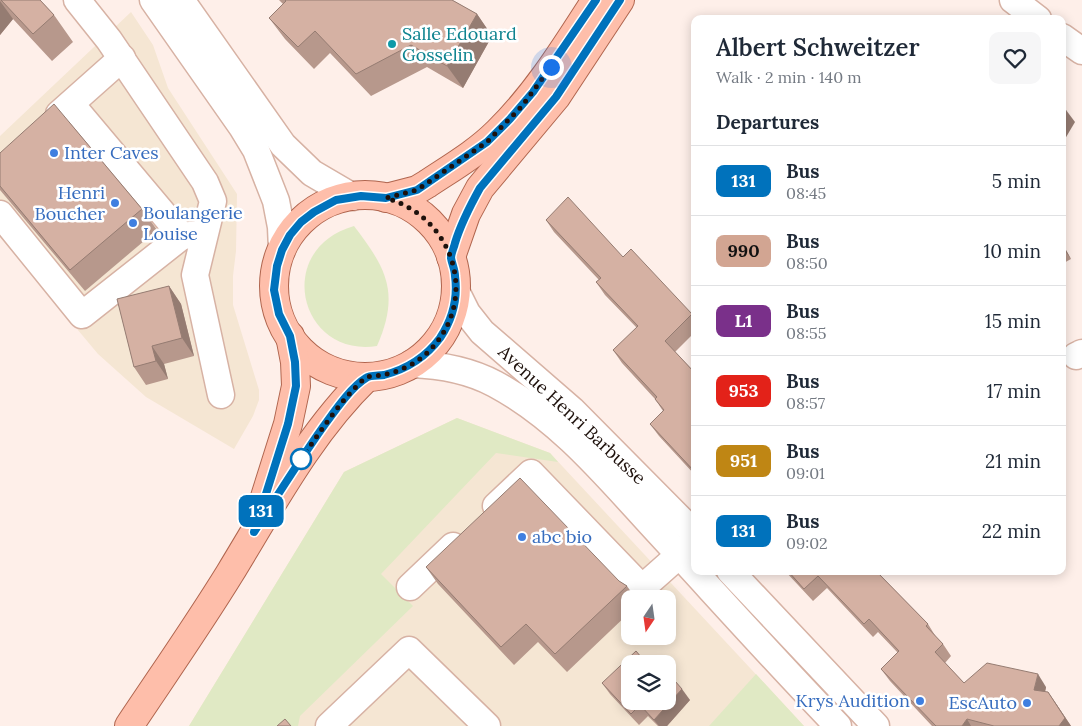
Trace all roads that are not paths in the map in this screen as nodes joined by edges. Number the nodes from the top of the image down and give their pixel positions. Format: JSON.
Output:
{"nodes":[{"id":1,"x":77,"y":0,"type":"edge"},
{"id":2,"x":153,"y":0,"type":"edge"},
{"id":3,"x":181,"y":0,"type":"edge"},
{"id":4,"x":596,"y":0,"type":"edge"},
{"id":5,"x":620,"y":0,"type":"edge"},
{"id":6,"x":1012,"y":0,"type":"edge"},
{"id":7,"x":1033,"y":15,"type":"edge"},
{"id":8,"x":1066,"y":40,"type":"edge"},
{"id":9,"x":1082,"y":51,"type":"edge"},
{"id":10,"x":122,"y":58,"type":"junction"},
{"id":11,"x":71,"y":104,"type":"junction"},
{"id":12,"x":42,"y":129,"type":"edge"},
{"id":13,"x":353,"y":196,"type":"junction"},
{"id":14,"x":386,"y":198,"type":"junction"},
{"id":15,"x":0,"y":214,"type":"edge"},
{"id":16,"x":193,"y":235,"type":"junction"},
{"id":17,"x":282,"y":250,"type":"junction"},
{"id":18,"x":451,"y":257,"type":"junction"},
{"id":19,"x":456,"y":291,"type":"junction"},
{"id":20,"x":290,"y":336,"type":"junction"},
{"id":21,"x":411,"y":364,"type":"junction"},
{"id":22,"x":367,"y":377,"type":"junction"},
{"id":23,"x":221,"y":395,"type":"dead end"},
{"id":24,"x":691,"y":530,"type":"edge"},
{"id":25,"x":254,"y":532,"type":"junction"},
{"id":26,"x":687,"y":548,"type":"edge"},
{"id":27,"x":708,"y":575,"type":"edge"},
{"id":28,"x":734,"y":575,"type":"edge"},
{"id":29,"x":410,"y":587,"type":"dead end"},
{"id":30,"x":129,"y":726,"type":"edge"},
{"id":31,"x":328,"y":726,"type":"edge"},
{"id":32,"x":487,"y":726,"type":"edge"},
{"id":33,"x":838,"y":726,"type":"edge"},
{"id":34,"x":876,"y":726,"type":"edge"}],
"edges":[{"from":1,"to":10,"type":"street"},
{"from":2,"to":17,"type":"street"},
{"from":3,"to":13,"type":"street"},
{"from":4,"to":14,"type":"main road"},
{"from":5,"to":18,"type":"main road"},
{"from":6,"to":7,"type":"street"},
{"from":8,"to":9,"type":"street"},
{"from":10,"to":11,"type":"street"},
{"from":10,"to":16,"type":"street"},
{"from":11,"to":12,"type":"street"},
{"from":11,"to":16,"type":"street"},
{"from":13,"to":14,"type":"main road"},
{"from":13,"to":17,"type":"main road"},
{"from":14,"to":18,"type":"main road"},
{"from":15,"to":16,"type":"street"},
{"from":16,"to":23,"type":"street"},
{"from":17,"to":20,"type":"main road"},
{"from":18,"to":19,"type":"main road"},
{"from":19,"to":21,"type":"main road"},
{"from":19,"to":24,"type":"street","name":"Avenue Henri Barbusse"},
{"from":20,"to":22,"type":"main road"},
{"from":20,"to":25,"type":"main road"},
{"from":21,"to":22,"type":"main road"},
{"from":21,"to":26,"type":"street","name":"Avenue Henri Barbusse"},
{"from":22,"to":25,"type":"main road"},
{"from":25,"to":30,"type":"main road"},
{"from":26,"to":29,"type":"street"},
{"from":27,"to":33,"type":"street","name":"Avenue Henri Barbusse"},
{"from":28,"to":34,"type":"street"},
{"from":31,"to":32,"type":"street"}]}
